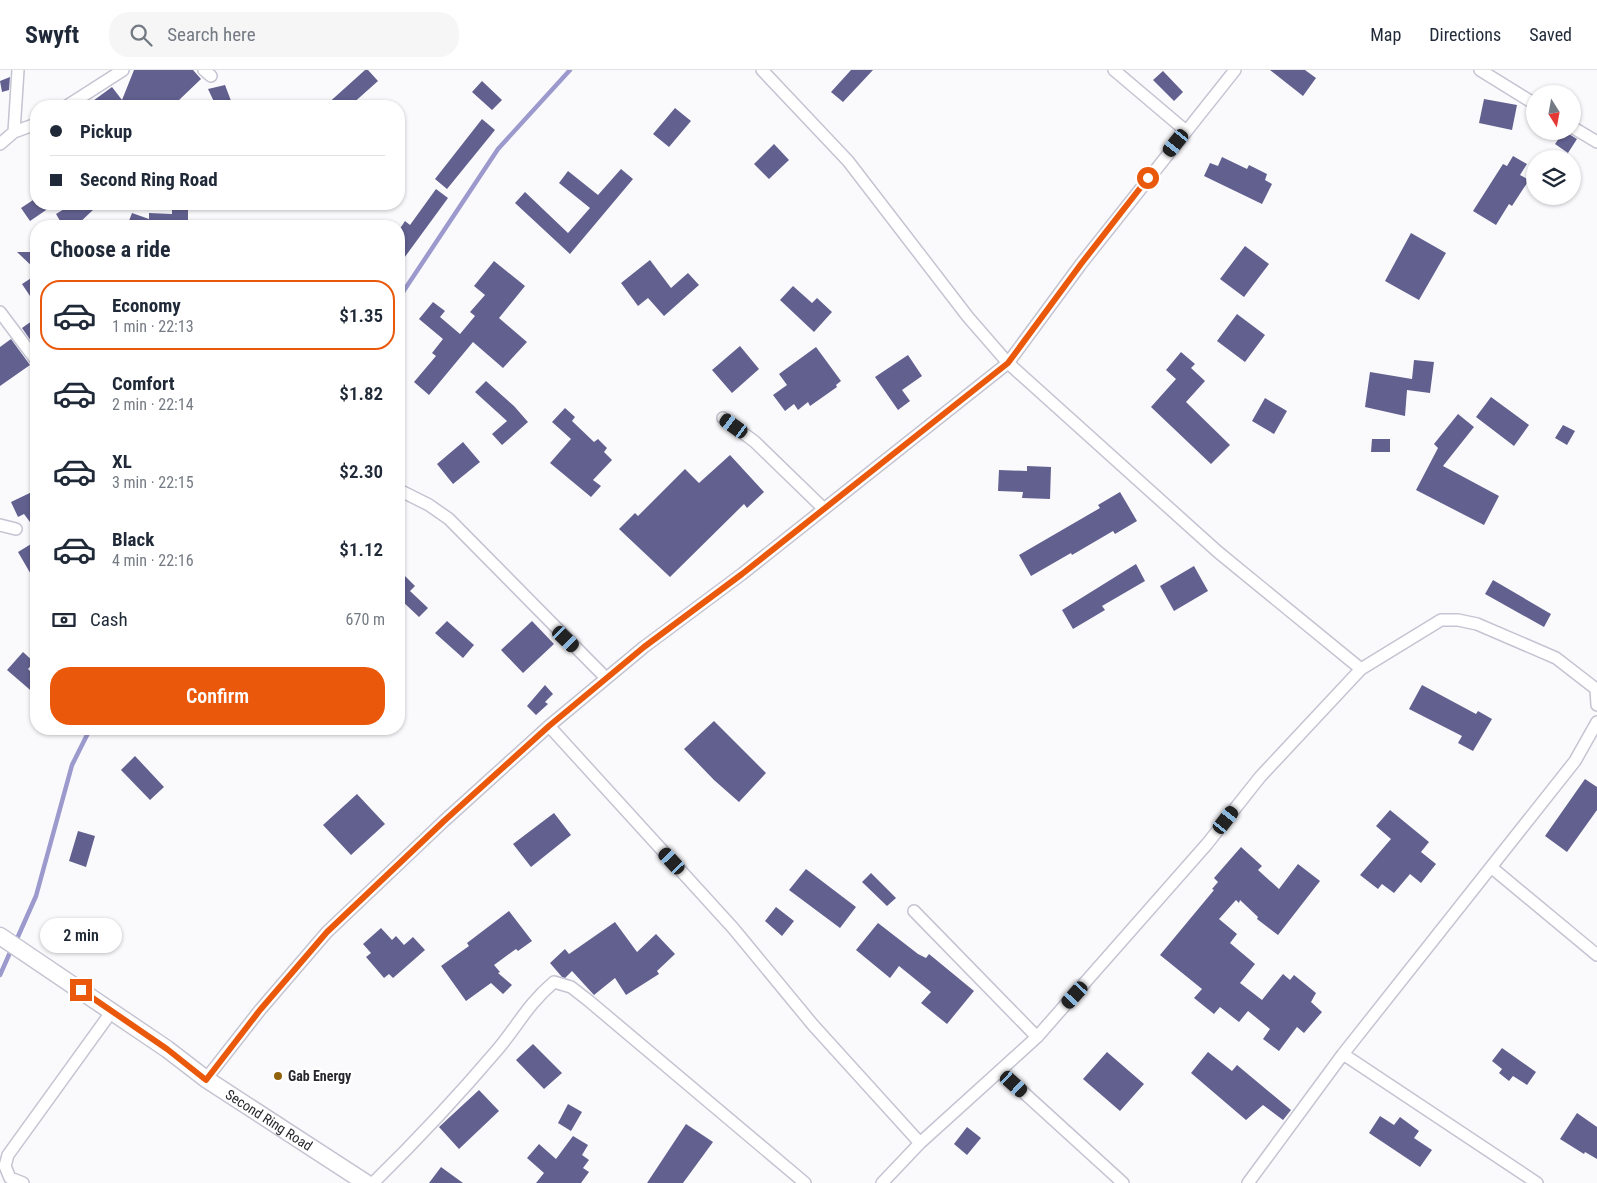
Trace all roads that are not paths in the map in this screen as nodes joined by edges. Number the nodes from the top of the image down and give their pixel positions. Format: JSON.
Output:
{"nodes":[{"id":1,"x":18,"y":70,"type":"edge"},
{"id":2,"x":123,"y":70,"type":"edge"},
{"id":3,"x":762,"y":70,"type":"edge"},
{"id":4,"x":1114,"y":70,"type":"edge"},
{"id":5,"x":1235,"y":70,"type":"edge"},
{"id":6,"x":1480,"y":70,"type":"edge"},
{"id":7,"x":1526,"y":98,"type":"edge"},
{"id":8,"x":76,"y":100,"type":"edge"},
{"id":9,"x":30,"y":126,"type":"edge"},
{"id":10,"x":1186,"y":131,"type":"junction"},
{"id":11,"x":14,"y":132,"type":"junction"},
{"id":12,"x":1581,"y":132,"type":"edge"},
{"id":13,"x":1597,"y":142,"type":"edge"},
{"id":14,"x":0,"y":144,"type":"edge"},
{"id":15,"x":0,"y":312,"type":"edge"},
{"id":16,"x":4,"y":325,"type":"edge"},
{"id":17,"x":30,"y":353,"type":"edge"},
{"id":18,"x":1008,"y":363,"type":"junction"},
{"id":19,"x":723,"y":418,"type":"dead end"},
{"id":20,"x":405,"y":493,"type":"edge"},
{"id":21,"x":822,"y":508,"type":"junction"},
{"id":22,"x":0,"y":525,"type":"edge"},
{"id":23,"x":16,"y":529,"type":"dead end"},
{"id":24,"x":1361,"y":670,"type":"junction"},
{"id":25,"x":606,"y":678,"type":"junction"},
{"id":26,"x":1597,"y":705,"type":"edge"},
{"id":27,"x":1597,"y":722,"type":"edge"},
{"id":28,"x":549,"y":726,"type":"junction"},
{"id":29,"x":1491,"y":868,"type":"junction"},
{"id":30,"x":914,"y":911,"type":"dead end"},
{"id":31,"x":0,"y":936,"type":"edge"},
{"id":32,"x":1597,"y":955,"type":"edge"},
{"id":33,"x":112,"y":1011,"type":"junction"},
{"id":34,"x":1037,"y":1037,"type":"junction"},
{"id":35,"x":1343,"y":1054,"type":"junction"},
{"id":36,"x":1000,"y":1070,"type":"junction"},
{"id":37,"x":206,"y":1080,"type":"junction"},
{"id":38,"x":920,"y":1143,"type":"junction"},
{"id":39,"x":22,"y":1183,"type":"edge"},
{"id":40,"x":366,"y":1183,"type":"edge"},
{"id":41,"x":373,"y":1183,"type":"edge"},
{"id":42,"x":805,"y":1183,"type":"edge"},
{"id":43,"x":882,"y":1183,"type":"edge"},
{"id":44,"x":1123,"y":1183,"type":"edge"},
{"id":45,"x":1248,"y":1183,"type":"edge"},
{"id":46,"x":1537,"y":1183,"type":"edge"}],
"edges":[{"from":1,"to":11,"type":"street"},
{"from":2,"to":8,"type":"street"},
{"from":3,"to":18,"type":"street"},
{"from":4,"to":10,"type":"street"},
{"from":5,"to":10,"type":"street"},
{"from":6,"to":7,"type":"street"},
{"from":9,"to":11,"type":"street"},
{"from":10,"to":18,"type":"street"},
{"from":11,"to":14,"type":"street"},
{"from":12,"to":13,"type":"street"},
{"from":15,"to":16,"type":"street"},
{"from":16,"to":17,"type":"street"},
{"from":18,"to":21,"type":"street"},
{"from":18,"to":24,"type":"street"},
{"from":19,"to":21,"type":"street"},
{"from":20,"to":25,"type":"street"},
{"from":21,"to":25,"type":"street"},
{"from":22,"to":23,"type":"street"},
{"from":24,"to":26,"type":"street"},
{"from":24,"to":34,"type":"street"},
{"from":25,"to":28,"type":"street"},
{"from":27,"to":29,"type":"street"},
{"from":28,"to":37,"type":"street"},
{"from":28,"to":38,"type":"street"},
{"from":29,"to":32,"type":"street"},
{"from":29,"to":35,"type":"street"},
{"from":30,"to":34,"type":"street"},
{"from":31,"to":33,"type":"street","name":"Second Ring Road"},
{"from":33,"to":37,"type":"street","name":"Second Ring Road"},
{"from":33,"to":39,"type":"street"},
{"from":34,"to":36,"type":"street"},
{"from":35,"to":45,"type":"street"},
{"from":35,"to":46,"type":"street"},
{"from":36,"to":38,"type":"street"},
{"from":36,"to":44,"type":"street"},
{"from":37,"to":40,"type":"street","name":"Second Ring Road"},
{"from":38,"to":43,"type":"street"},
{"from":41,"to":42,"type":"street"}]}
